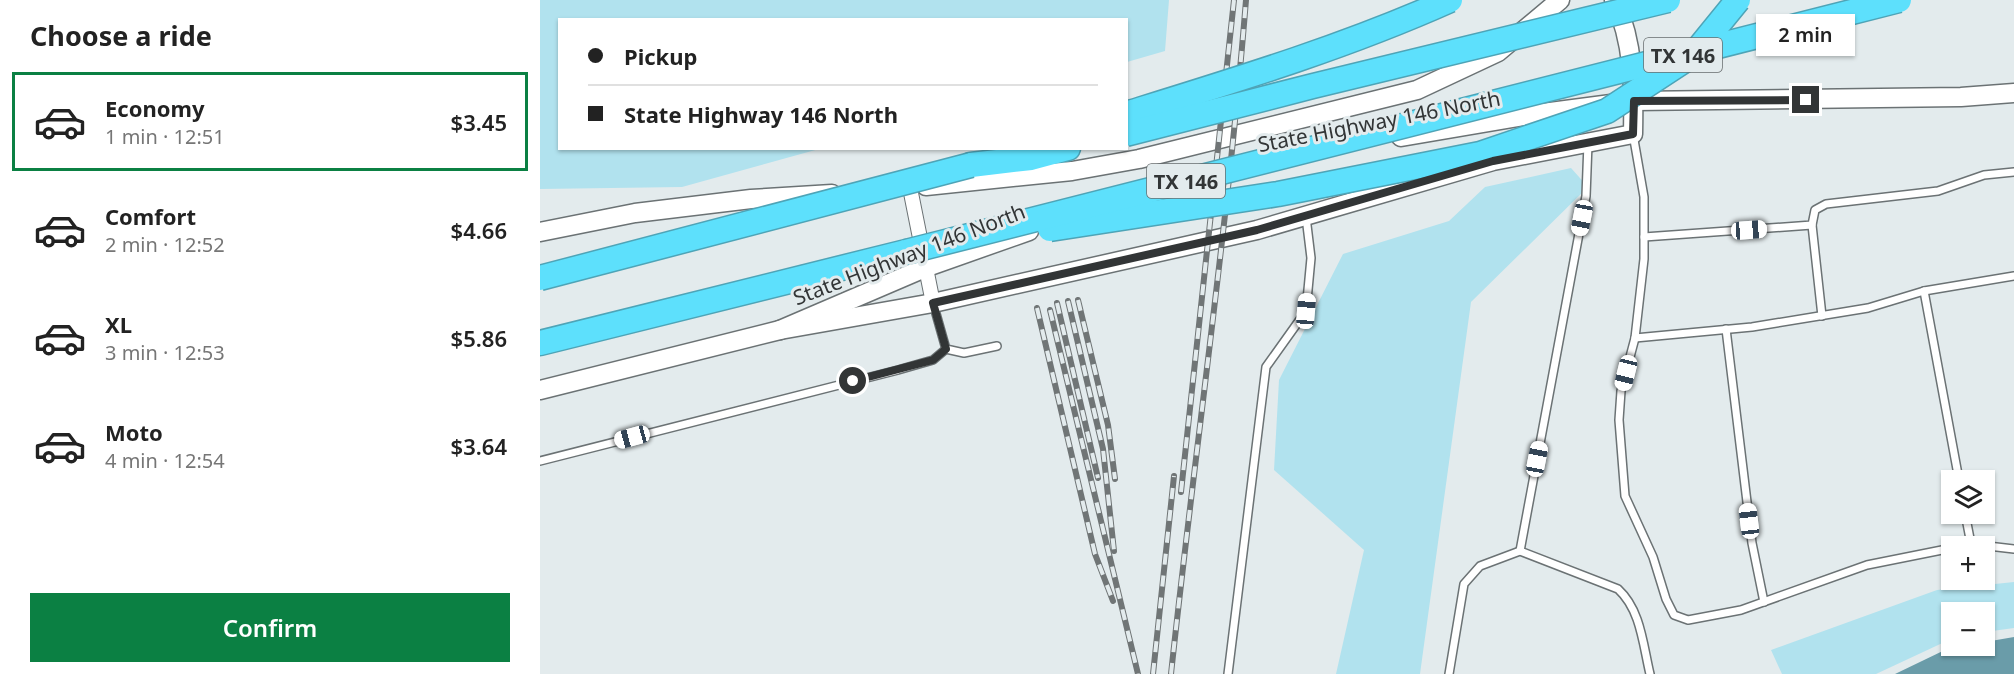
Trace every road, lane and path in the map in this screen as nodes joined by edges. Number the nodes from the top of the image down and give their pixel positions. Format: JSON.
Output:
{"nodes":[{"id":1,"x":1450,"y":0,"type":"edge"},
{"id":2,"x":1560,"y":0,"type":"edge"},
{"id":3,"x":1614,"y":0,"type":"edge"},
{"id":4,"x":1668,"y":0,"type":"edge"},
{"id":5,"x":1738,"y":0,"type":"edge"},
{"id":6,"x":1899,"y":0,"type":"edge"},
{"id":7,"x":2014,"y":93,"type":"edge"},
{"id":8,"x":1634,"y":101,"type":"junction"},
{"id":9,"x":1128,"y":113,"type":"edge"},
{"id":10,"x":1128,"y":133,"type":"edge"},
{"id":11,"x":1633,"y":134,"type":"junction"},
{"id":12,"x":1588,"y":143,"type":"junction"},
{"id":13,"x":1005,"y":150,"type":"edge"},
{"id":14,"x":1061,"y":150,"type":"edge"},
{"id":15,"x":971,"y":165,"type":"junction"},
{"id":16,"x":2014,"y":172,"type":"edge"},
{"id":17,"x":910,"y":188,"type":"junction"},
{"id":18,"x":1306,"y":214,"type":"junction"},
{"id":19,"x":1812,"y":225,"type":"junction"},
{"id":20,"x":540,"y":232,"type":"edge"},
{"id":21,"x":1644,"y":237,"type":"junction"},
{"id":22,"x":906,"y":252,"type":"junction"},
{"id":23,"x":927,"y":267,"type":"junction"},
{"id":24,"x":2014,"y":276,"type":"edge"},
{"id":25,"x":540,"y":278,"type":"edge"},
{"id":26,"x":1924,"y":291,"type":"junction"},
{"id":27,"x":933,"y":303,"type":"junction"},
{"id":28,"x":1822,"y":316,"type":"junction"},
{"id":29,"x":1726,"y":329,"type":"junction"},
{"id":30,"x":780,"y":330,"type":"junction"},
{"id":31,"x":1635,"y":338,"type":"junction"},
{"id":32,"x":540,"y":343,"type":"edge"},
{"id":33,"x":997,"y":346,"type":"dead end"},
{"id":34,"x":946,"y":349,"type":"junction"},
{"id":35,"x":540,"y":390,"type":"edge"},
{"id":36,"x":540,"y":461,"type":"edge"},
{"id":37,"x":1957,"y":470,"type":"edge"},
{"id":38,"x":1995,"y":547,"type":"edge"},
{"id":39,"x":2014,"y":549,"type":"edge"},
{"id":40,"x":1941,"y":550,"type":"edge"},
{"id":41,"x":1520,"y":551,"type":"junction"},
{"id":42,"x":1764,"y":602,"type":"junction"},
{"id":43,"x":1228,"y":674,"type":"edge"},
{"id":44,"x":1449,"y":674,"type":"edge"},
{"id":45,"x":1650,"y":674,"type":"edge"}],
"edges":[{"from":1,"to":9,"type":"highway","bridge":true},
{"from":2,"to":17,"type":"main road","name":"State Highway 146 North"},
{"from":3,"to":8,"type":"main road"},
{"from":4,"to":10,"type":"highway","number":"TX 146","bridge":true},
{"from":5,"to":22,"type":"highway","bridge":true},
{"from":6,"to":22,"type":"highway","number":"TX 146","bridge":true},
{"from":7,"to":8,"type":"main road","name":"State Highway 146 North"},
{"from":8,"to":11,"type":"main road"},
{"from":8,"to":23,"type":"main road","name":"State Highway 146 North"},
{"from":11,"to":12,"type":"main road","name":"State Highway 146 North"},
{"from":11,"to":21,"type":"lane"},
{"from":12,"to":18,"type":"main road","name":"State Highway 146 North"},
{"from":12,"to":41,"type":"lane"},
{"from":13,"to":15,"type":"highway"},
{"from":14,"to":15,"type":"highway"},
{"from":15,"to":25,"type":"highway","bridge":true},
{"from":16,"to":19,"type":"lane"},
{"from":17,"to":20,"type":"main road","name":"State Highway 146 North"},
{"from":17,"to":23,"type":"street"},
{"from":18,"to":27,"type":"main road","name":"State Highway 146 North"},
{"from":18,"to":43,"type":"lane"},
{"from":19,"to":21,"type":"lane"},
{"from":19,"to":28,"type":"lane"},
{"from":21,"to":31,"type":"lane"},
{"from":22,"to":32,"type":"highway","number":"TX 146"},
{"from":23,"to":27,"type":"street"},
{"from":23,"to":30,"type":"main road","name":"State Highway 146 North"},
{"from":24,"to":26,"type":"lane"},
{"from":26,"to":28,"type":"lane"},
{"from":26,"to":37,"type":"lane"},
{"from":27,"to":30,"type":"main road","name":"State Highway 146 North"},
{"from":27,"to":34,"type":"lane"},
{"from":28,"to":29,"type":"lane"},
{"from":29,"to":31,"type":"lane"},
{"from":29,"to":42,"type":"lane"},
{"from":30,"to":35,"type":"main road","name":"State Highway 146 North"},
{"from":31,"to":42,"type":"lane"},
{"from":33,"to":34,"type":"lane"},
{"from":34,"to":36,"type":"lane"},
{"from":38,"to":39,"type":"lane"},
{"from":40,"to":42,"type":"lane"},
{"from":41,"to":44,"type":"lane"},
{"from":41,"to":45,"type":"lane"}]}
